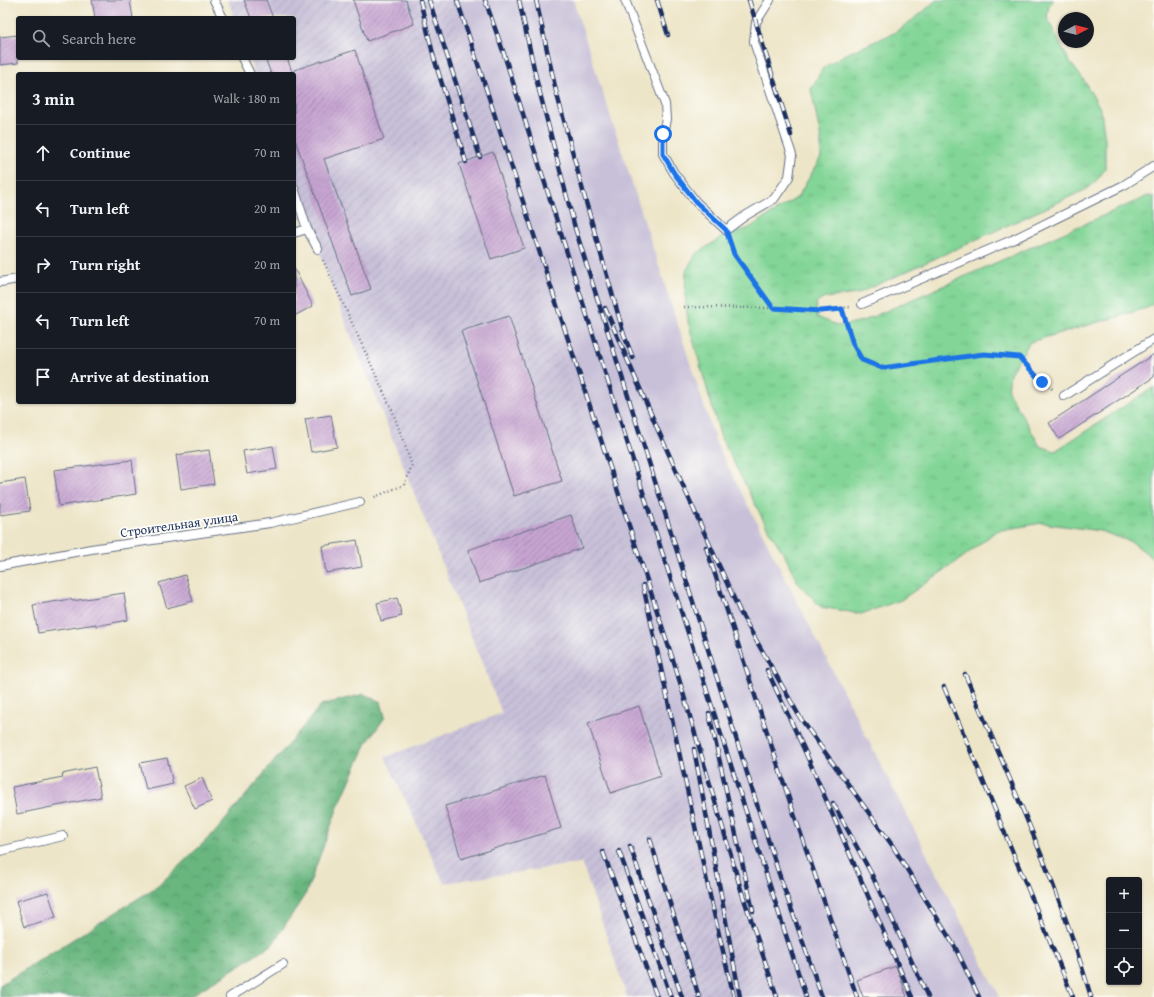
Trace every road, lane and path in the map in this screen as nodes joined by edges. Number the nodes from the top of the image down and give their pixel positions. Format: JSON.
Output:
{"nodes":[{"id":1,"x":214,"y":0,"type":"edge"},
{"id":2,"x":625,"y":0,"type":"edge"},
{"id":3,"x":770,"y":0,"type":"edge"},
{"id":4,"x":222,"y":16,"type":"edge"},
{"id":5,"x":243,"y":60,"type":"edge"},
{"id":6,"x":249,"y":72,"type":"edge"},
{"id":7,"x":1154,"y":166,"type":"edge"},
{"id":8,"x":296,"y":194,"type":"edge"},
{"id":9,"x":307,"y":229,"type":"junction"},
{"id":10,"x":726,"y":230,"type":"junction"},
{"id":11,"x":296,"y":232,"type":"edge"},
{"id":12,"x":318,"y":249,"type":"joint"},
{"id":13,"x":16,"y":279,"type":"edge"},
{"id":14,"x":0,"y":282,"type":"edge"},
{"id":15,"x":862,"y":304,"type":"joint"},
{"id":16,"x":684,"y":307,"type":"dead end"},
{"id":17,"x":773,"y":308,"type":"junction"},
{"id":18,"x":842,"y":309,"type":"junction"},
{"id":19,"x":1154,"y":339,"type":"edge"},
{"id":20,"x":1064,"y":396,"type":"joint"},
{"id":21,"x":360,"y":502,"type":"joint"},
{"id":22,"x":0,"y":566,"type":"edge"},
{"id":23,"x":63,"y":836,"type":"dead end"},
{"id":24,"x":0,"y":851,"type":"edge"},
{"id":25,"x":283,"y":964,"type":"dead end"},
{"id":26,"x":230,"y":997,"type":"edge"}],
"edges":[{"from":1,"to":4,"type":"lane"},
{"from":2,"to":10,"type":"lane"},
{"from":3,"to":10,"type":"lane"},
{"from":5,"to":6,"type":"lane"},
{"from":7,"to":15,"type":"lane"},
{"from":8,"to":9,"type":"lane"},
{"from":9,"to":11,"type":"lane"},
{"from":9,"to":12,"type":"lane"},
{"from":10,"to":17,"type":"path"},
{"from":12,"to":21,"type":"path"},
{"from":13,"to":14,"type":"lane"},
{"from":15,"to":18,"type":"path"},
{"from":16,"to":17,"type":"path"},
{"from":17,"to":18,"type":"path"},
{"from":18,"to":20,"type":"path"},
{"from":19,"to":20,"type":"lane"},
{"from":21,"to":22,"type":"lane","name":"Строительная улица"},
{"from":23,"to":24,"type":"lane"},
{"from":25,"to":26,"type":"lane"}]}
